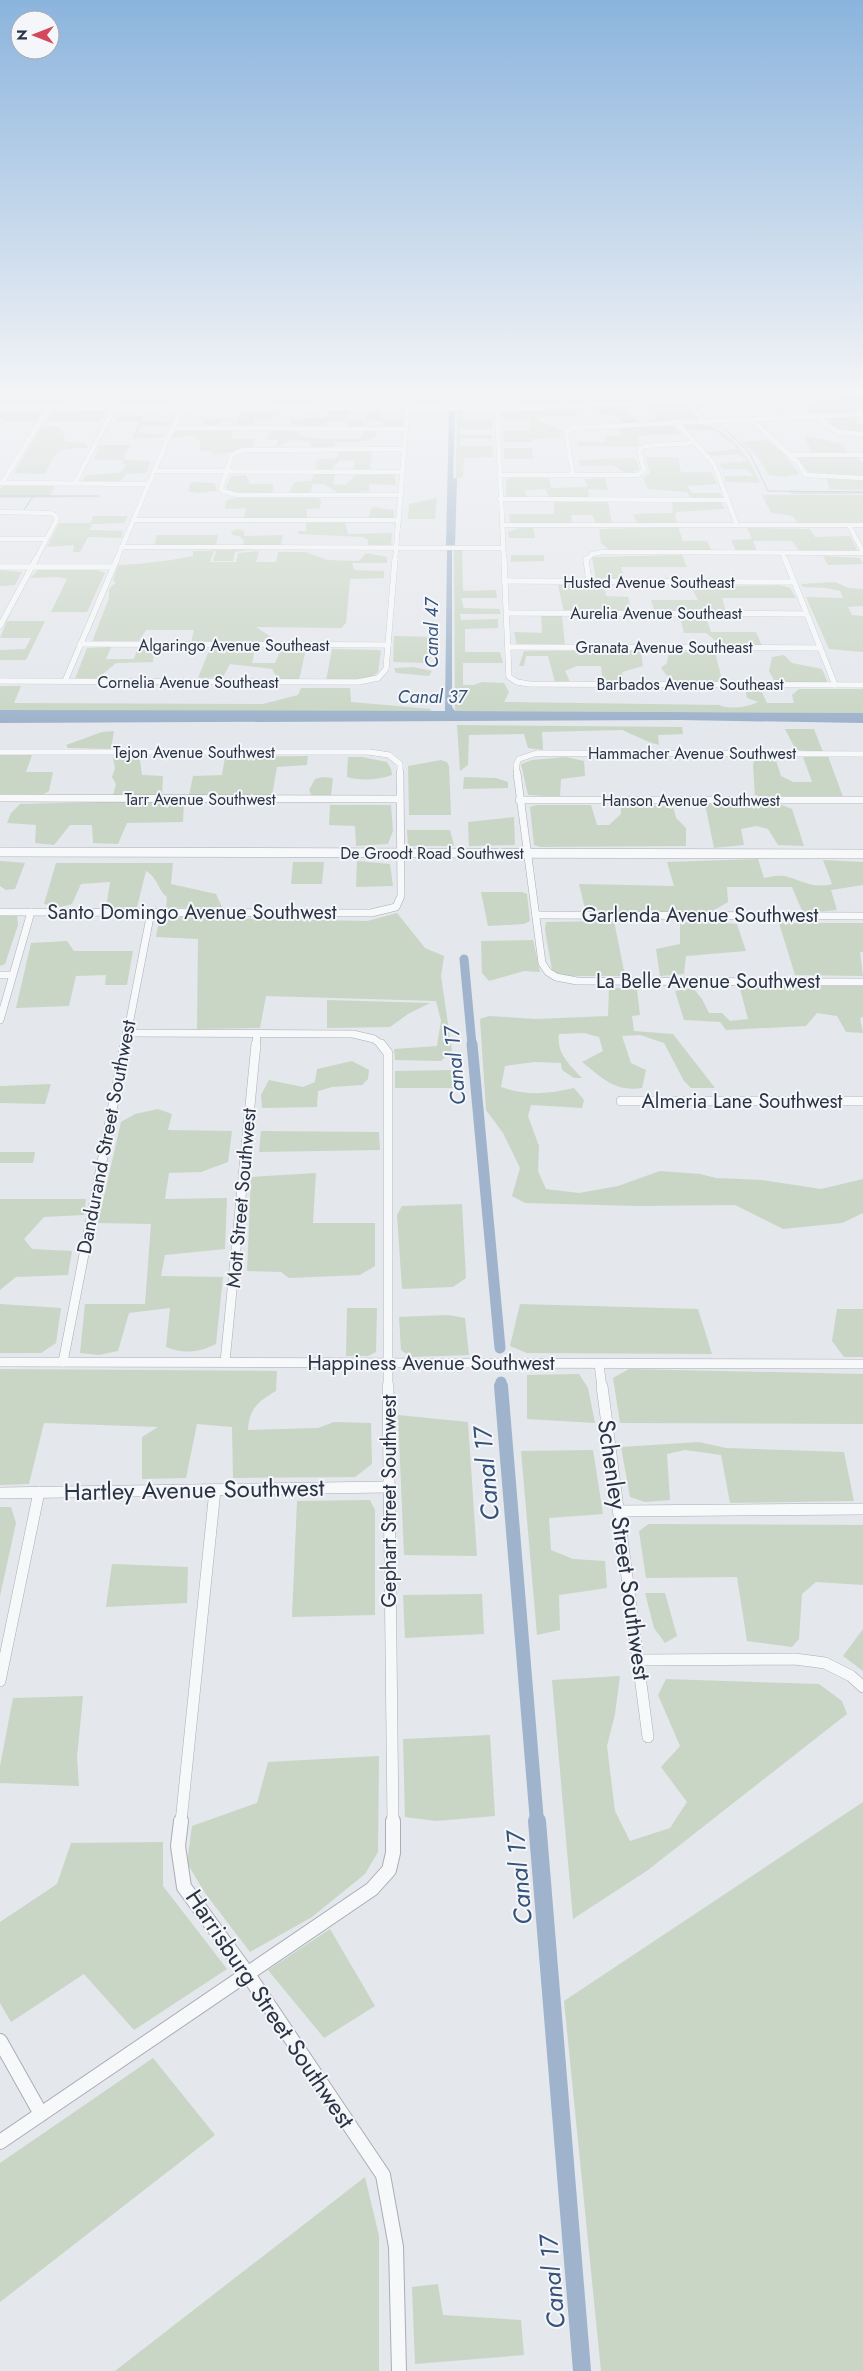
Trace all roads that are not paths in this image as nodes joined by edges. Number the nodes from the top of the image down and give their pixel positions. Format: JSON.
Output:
{"nodes":[{"id":1,"x":141,"y":502,"type":"edge"},
{"id":2,"x":400,"y":502,"type":"edge"},
{"id":3,"x":500,"y":502,"type":"edge"},
{"id":4,"x":729,"y":502,"type":"edge"},
{"id":5,"x":0,"y":512,"type":"edge"},
{"id":6,"x":133,"y":520,"type":"junction"},
{"id":7,"x":399,"y":520,"type":"junction"},
{"id":8,"x":502,"y":524,"type":"junction"},
{"id":9,"x":737,"y":525,"type":"junction"},
{"id":10,"x":849,"y":525,"type":"junction"},
{"id":11,"x":863,"y":525,"type":"edge"},
{"id":12,"x":0,"y":539,"type":"edge"},
{"id":13,"x":46,"y":539,"type":"junction"},
{"id":14,"x":121,"y":547,"type":"junction"},
{"id":15,"x":396,"y":548,"type":"junction"},
{"id":16,"x":503,"y":548,"type":"junction"},
{"id":17,"x":782,"y":553,"type":"junction"},
{"id":18,"x":863,"y":553,"type":"edge"},
{"id":19,"x":0,"y":567,"type":"edge"},
{"id":20,"x":31,"y":567,"type":"junction"},
{"id":21,"x":113,"y":567,"type":"junction"},
{"id":22,"x":504,"y":581,"type":"junction"},
{"id":23,"x":589,"y":582,"type":"junction"},
{"id":24,"x":794,"y":582,"type":"junction"},
{"id":25,"x":507,"y":613,"type":"junction"},
{"id":26,"x":806,"y":614,"type":"junction"},
{"id":27,"x":0,"y":626,"type":"edge"},
{"id":28,"x":80,"y":644,"type":"junction"},
{"id":29,"x":388,"y":645,"type":"junction"},
{"id":30,"x":508,"y":647,"type":"junction"},
{"id":31,"x":819,"y":648,"type":"junction"},
{"id":32,"x":0,"y":681,"type":"edge"},
{"id":33,"x":65,"y":681,"type":"junction"},
{"id":34,"x":835,"y":685,"type":"junction"},
{"id":35,"x":863,"y":685,"type":"edge"},
{"id":36,"x":0,"y":752,"type":"edge"},
{"id":37,"x":863,"y":754,"type":"edge"},
{"id":38,"x":0,"y":798,"type":"edge"},
{"id":39,"x":399,"y":799,"type":"junction"},
{"id":40,"x":520,"y":800,"type":"junction"},
{"id":41,"x":863,"y":800,"type":"edge"},
{"id":42,"x":0,"y":852,"type":"edge"},
{"id":43,"x":400,"y":853,"type":"junction"},
{"id":44,"x":527,"y":853,"type":"junction"},
{"id":45,"x":863,"y":854,"type":"edge"},
{"id":46,"x":0,"y":912,"type":"edge"},
{"id":47,"x":31,"y":912,"type":"junction"},
{"id":48,"x":151,"y":912,"type":"junction"},
{"id":49,"x":536,"y":915,"type":"junction"},
{"id":50,"x":863,"y":916,"type":"edge"},
{"id":51,"x":0,"y":975,"type":"edge"},
{"id":52,"x":12,"y":975,"type":"junction"},
{"id":53,"x":863,"y":982,"type":"edge"},
{"id":54,"x":0,"y":1020,"type":"edge"},
{"id":55,"x":126,"y":1033,"type":"junction"},
{"id":56,"x":257,"y":1034,"type":"junction"},
{"id":57,"x":382,"y":1043,"type":"joint"},
{"id":58,"x":621,"y":1100,"type":"dead end"},
{"id":59,"x":863,"y":1101,"type":"edge"},
{"id":60,"x":388,"y":1361,"type":"junction"},
{"id":61,"x":0,"y":1362,"type":"edge"},
{"id":62,"x":63,"y":1362,"type":"junction"},
{"id":63,"x":225,"y":1362,"type":"junction"},
{"id":64,"x":599,"y":1364,"type":"junction"},
{"id":65,"x":863,"y":1364,"type":"edge"},
{"id":66,"x":388,"y":1487,"type":"junction"},
{"id":67,"x":215,"y":1490,"type":"junction"},
{"id":68,"x":39,"y":1492,"type":"junction"},
{"id":69,"x":0,"y":1493,"type":"edge"},
{"id":70,"x":863,"y":1509,"type":"edge"},
{"id":71,"x":619,"y":1511,"type":"junction"},
{"id":72,"x":640,"y":1660,"type":"junction"},
{"id":73,"x":0,"y":1681,"type":"edge"},
{"id":74,"x":863,"y":1687,"type":"edge"},
{"id":75,"x":648,"y":1737,"type":"dead end"},
{"id":76,"x":389,"y":1870,"type":"joint"},
{"id":77,"x":247,"y":1973,"type":"junction"},
{"id":78,"x":0,"y":2041,"type":"edge"},
{"id":79,"x":41,"y":2114,"type":"junction"},
{"id":80,"x":0,"y":2142,"type":"edge"},
{"id":81,"x":399,"y":2371,"type":"edge"}],
"edges":[{"from":1,"to":6,"type":"street"},
{"from":2,"to":7,"type":"street"},
{"from":3,"to":8,"type":"street"},
{"from":4,"to":9,"type":"street"},
{"from":5,"to":13,"type":"street"},
{"from":6,"to":7,"type":"street"},
{"from":6,"to":14,"type":"street"},
{"from":7,"to":15,"type":"street"},
{"from":8,"to":9,"type":"street"},
{"from":8,"to":16,"type":"street"},
{"from":9,"to":10,"type":"street"},
{"from":10,"to":11,"type":"street"},
{"from":10,"to":18,"type":"street"},
{"from":12,"to":13,"type":"street"},
{"from":13,"to":20,"type":"street"},
{"from":14,"to":15,"type":"street"},
{"from":14,"to":21,"type":"street"},
{"from":15,"to":16,"type":"street"},
{"from":15,"to":29,"type":"street"},
{"from":16,"to":22,"type":"street"},
{"from":17,"to":18,"type":"street"},
{"from":17,"to":23,"type":"street"},
{"from":17,"to":24,"type":"street"},
{"from":19,"to":20,"type":"street"},
{"from":20,"to":21,"type":"street"},
{"from":20,"to":27,"type":"street"},
{"from":21,"to":28,"type":"street"},
{"from":22,"to":23,"type":"street","name":"Husted Avenue Southeast"},
{"from":22,"to":25,"type":"street"},
{"from":23,"to":24,"type":"street","name":"Husted Avenue Southeast"},
{"from":24,"to":26,"type":"street"},
{"from":25,"to":26,"type":"street","name":"Aurelia Avenue Southeast"},
{"from":25,"to":30,"type":"street"},
{"from":26,"to":31,"type":"street"},
{"from":28,"to":29,"type":"street","name":"Algaringo Avenue Southeast"},
{"from":28,"to":33,"type":"street"},
{"from":29,"to":33,"type":"street","name":"Cornelia Avenue Southeast"},
{"from":30,"to":31,"type":"street","name":"Granata Avenue Southeast"},
{"from":30,"to":34,"type":"street","name":"Barbados Avenue Southeast"},
{"from":31,"to":34,"type":"street"},
{"from":32,"to":33,"type":"street","name":"Cornelia Avenue Southeast"},
{"from":34,"to":35,"type":"street","name":"Barbados Avenue Southeast"},
{"from":36,"to":39,"type":"street","name":"Tejon Avenue Southwest"},
{"from":37,"to":40,"type":"street","name":"Hammacher Avenue Southwest"},
{"from":38,"to":39,"type":"street","name":"Tarr Avenue Southwest"},
{"from":39,"to":43,"type":"street"},
{"from":40,"to":41,"type":"street","name":"Hanson Avenue Southwest"},
{"from":40,"to":44,"type":"street"},
{"from":42,"to":43,"type":"street","name":"De Groodt Road Southwest"},
{"from":43,"to":44,"type":"street","name":"De Groodt Road Southwest"},
{"from":43,"to":48,"type":"street","name":"Santo Domingo Avenue Southwest"},
{"from":44,"to":45,"type":"street","name":"De Groodt Road Southwest"},
{"from":44,"to":49,"type":"street"},
{"from":46,"to":47,"type":"street","name":"Santo Domingo Avenue Southwest"},
{"from":47,"to":48,"type":"street","name":"Santo Domingo Avenue Southwest"},
{"from":47,"to":52,"type":"street"},
{"from":48,"to":55,"type":"street","name":"Dandurand Street Southwest"},
{"from":49,"to":50,"type":"street","name":"Garlenda Avenue Southwest"},
{"from":49,"to":53,"type":"street","name":"La Belle Avenue Southwest"},
{"from":51,"to":52,"type":"street"},
{"from":52,"to":54,"type":"street"},
{"from":55,"to":56,"type":"street"},
{"from":55,"to":62,"type":"street","name":"Dandurand Street Southwest"},
{"from":56,"to":57,"type":"street"},
{"from":56,"to":63,"type":"street","name":"Mott Street Southwest"},
{"from":57,"to":60,"type":"street","name":"Gephart Street Southwest"},
{"from":58,"to":59,"type":"street","name":"Almeria Lane Southwest"},
{"from":60,"to":63,"type":"street","name":"Happiness Avenue Southwest"},
{"from":60,"to":64,"type":"street","name":"Happiness Avenue Southwest"},
{"from":60,"to":66,"type":"street","name":"Gephart Street Southwest"},
{"from":61,"to":62,"type":"street","name":"Happiness Avenue Southwest"},
{"from":62,"to":63,"type":"street","name":"Happiness Avenue Southwest"},
{"from":64,"to":65,"type":"street","name":"Happiness Avenue Southwest"},
{"from":64,"to":71,"type":"street","name":"Schenley Street Southwest"},
{"from":66,"to":67,"type":"street","name":"Hartley Avenue Southwest"},
{"from":66,"to":76,"type":"street","name":"Gephart Street Southwest"},
{"from":67,"to":68,"type":"street","name":"Hartley Avenue Southwest"},
{"from":67,"to":77,"type":"street","name":"Harrisburg Street Southwest"},
{"from":68,"to":69,"type":"street","name":"Hartley Avenue Southwest"},
{"from":68,"to":73,"type":"street"},
{"from":70,"to":71,"type":"street"},
{"from":71,"to":72,"type":"street","name":"Schenley Street Southwest"},
{"from":72,"to":74,"type":"street"},
{"from":72,"to":75,"type":"street","name":"Schenley Street Southwest"},
{"from":76,"to":77,"type":"street"},
{"from":77,"to":79,"type":"street"},
{"from":77,"to":81,"type":"street","name":"Harrisburg Street Southwest"},
{"from":78,"to":79,"type":"street"},
{"from":79,"to":80,"type":"street"}]}
